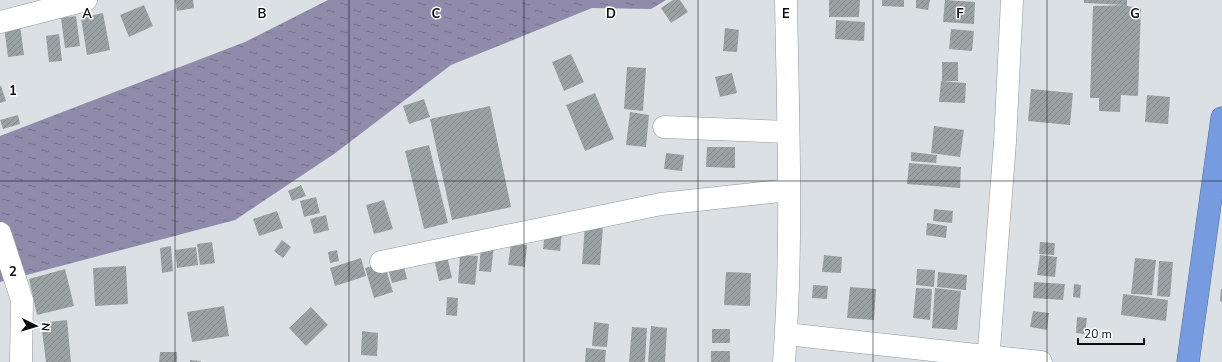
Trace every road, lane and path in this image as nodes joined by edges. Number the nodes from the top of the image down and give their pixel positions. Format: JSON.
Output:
{"nodes":[{"id":1,"x":86,"y":0,"type":"edge"},
{"id":2,"x":786,"y":0,"type":"edge"},
{"id":3,"x":1012,"y":0,"type":"edge"},
{"id":4,"x":0,"y":22,"type":"edge"},
{"id":5,"x":1222,"y":118,"type":"edge"},
{"id":6,"x":664,"y":127,"type":"dead end"},
{"id":7,"x":788,"y":132,"type":"junction"},
{"id":8,"x":1218,"y":177,"type":"edge"},
{"id":9,"x":789,"y":190,"type":"junction"},
{"id":10,"x":0,"y":233,"type":"edge"},
{"id":11,"x":381,"y":262,"type":"dead end"},
{"id":12,"x":786,"y":334,"type":"junction"},
{"id":13,"x":989,"y":359,"type":"edge"},
{"id":14,"x":21,"y":362,"type":"edge"},
{"id":15,"x":784,"y":362,"type":"edge"},
{"id":16,"x":1042,"y":362,"type":"edge"},
{"id":17,"x":1188,"y":362,"type":"edge"}],
"edges":[{"from":1,"to":4,"type":"street"},
{"from":2,"to":7,"type":"street"},
{"from":3,"to":13,"type":"street"},
{"from":5,"to":8,"type":"highway"},
{"from":6,"to":7,"type":"street"},
{"from":7,"to":9,"type":"street"},
{"from":8,"to":17,"type":"highway"},
{"from":9,"to":11,"type":"street"},
{"from":9,"to":12,"type":"street"},
{"from":10,"to":14,"type":"street"},
{"from":12,"to":13,"type":"street"},
{"from":12,"to":15,"type":"street"},
{"from":13,"to":16,"type":"street"}]}
